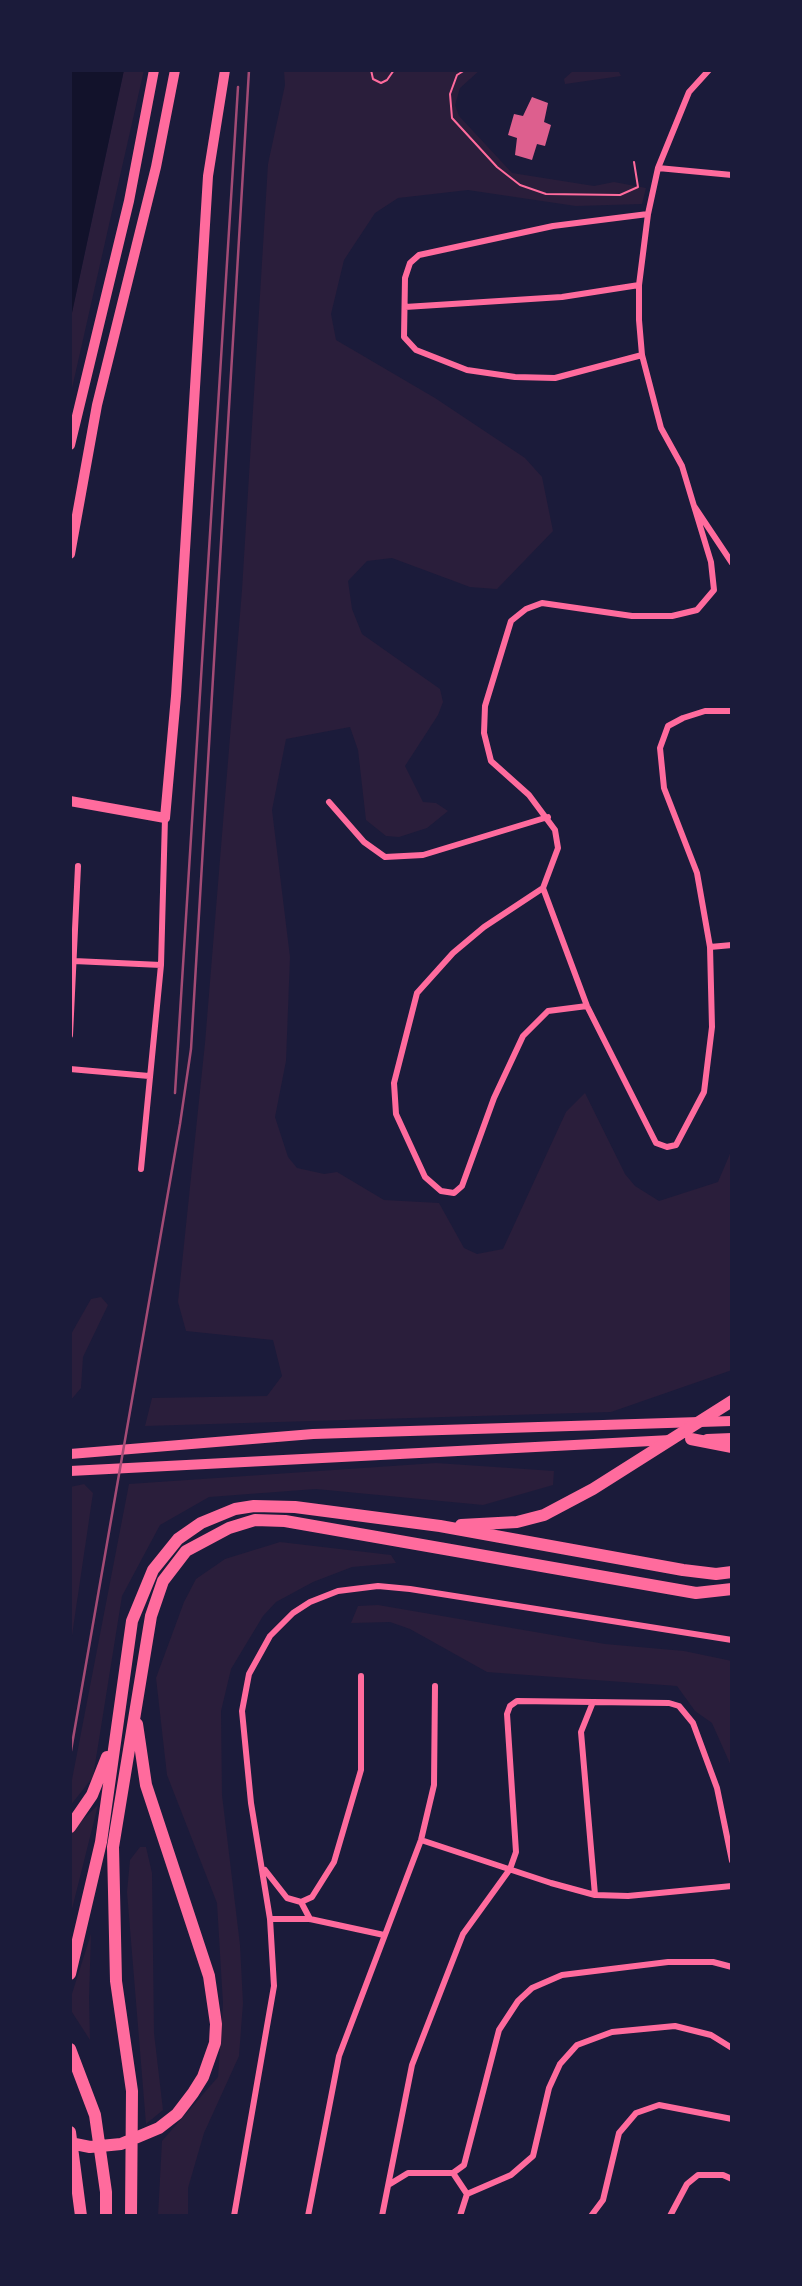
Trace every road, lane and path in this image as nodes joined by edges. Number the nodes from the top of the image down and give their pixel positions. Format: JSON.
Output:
{"nodes":[{"id":1,"x":154,"y":70,"type":"edge"},
{"id":2,"x":175,"y":70,"type":"edge"},
{"id":3,"x":225,"y":70,"type":"edge"},
{"id":4,"x":371,"y":70,"type":"edge"},
{"id":5,"x":394,"y":70,"type":"edge"},
{"id":6,"x":465,"y":70,"type":"edge"},
{"id":7,"x":709,"y":70,"type":"edge"},
{"id":8,"x":634,"y":162,"type":"dead end"},
{"id":9,"x":658,"y":168,"type":"junction"},
{"id":10,"x":732,"y":175,"type":"edge"},
{"id":11,"x":648,"y":214,"type":"junction"},
{"id":12,"x":639,"y":285,"type":"junction"},
{"id":13,"x":405,"y":307,"type":"junction"},
{"id":14,"x":642,"y":355,"type":"junction"},
{"id":15,"x":70,"y":445,"type":"edge"},
{"id":16,"x":694,"y":506,"type":"junction"},
{"id":17,"x":70,"y":554,"type":"edge"},
{"id":18,"x":732,"y":563,"type":"edge"},
{"id":19,"x":731,"y":712,"type":"edge"},
{"id":20,"x":70,"y":793,"type":"edge"},
{"id":21,"x":70,"y":802,"type":"edge"},
{"id":22,"x":329,"y":802,"type":"dead end"},
{"id":23,"x":87,"y":804,"type":"junction"},
{"id":24,"x":70,"y":810,"type":"edge"},
{"id":25,"x":548,"y":817,"type":"junction"},
{"id":26,"x":165,"y":818,"type":"junction"},
{"id":27,"x":78,"y":866,"type":"dead end"},
{"id":28,"x":543,"y":888,"type":"junction"},
{"id":29,"x":732,"y":945,"type":"edge"},
{"id":30,"x":710,"y":947,"type":"junction"},
{"id":31,"x":74,"y":961,"type":"junction"},
{"id":32,"x":161,"y":965,"type":"junction"},
{"id":33,"x":587,"y":1006,"type":"junction"},
{"id":34,"x":70,"y":1035,"type":"edge"},
{"id":35,"x":70,"y":1069,"type":"edge"},
{"id":36,"x":149,"y":1076,"type":"junction"},
{"id":37,"x":141,"y":1169,"type":"dead end"},
{"id":38,"x":732,"y":1401,"type":"edge"},
{"id":39,"x":732,"y":1421,"type":"edge"},
{"id":40,"x":732,"y":1438,"type":"edge"},
{"id":41,"x":691,"y":1439,"type":"junction"},
{"id":42,"x":732,"y":1447,"type":"edge"},
{"id":43,"x":70,"y":1454,"type":"edge"},
{"id":44,"x":70,"y":1471,"type":"edge"},
{"id":45,"x":440,"y":1527,"type":"junction"},
{"id":46,"x":732,"y":1572,"type":"edge"},
{"id":47,"x":732,"y":1589,"type":"edge"},
{"id":48,"x":732,"y":1640,"type":"edge"},
{"id":49,"x":361,"y":1676,"type":"dead end"},
{"id":50,"x":435,"y":1686,"type":"dead end"},
{"id":51,"x":136,"y":1700,"type":"junction"},
{"id":52,"x":120,"y":1702,"type":"junction"},
{"id":53,"x":593,"y":1702,"type":"junction"},
{"id":54,"x":70,"y":1827,"type":"edge"},
{"id":55,"x":421,"y":1840,"type":"junction"},
{"id":56,"x":732,"y":1861,"type":"edge"},
{"id":57,"x":262,"y":1866,"type":"junction"},
{"id":58,"x":510,"y":1869,"type":"junction"},
{"id":59,"x":732,"y":1886,"type":"edge"},
{"id":60,"x":596,"y":1895,"type":"junction"},
{"id":61,"x":301,"y":1902,"type":"junction"},
{"id":62,"x":270,"y":1919,"type":"junction"},
{"id":63,"x":310,"y":1919,"type":"junction"},
{"id":64,"x":384,"y":1935,"type":"junction"},
{"id":65,"x":732,"y":1967,"type":"edge"},
{"id":66,"x":70,"y":1974,"type":"edge"},
{"id":67,"x":732,"y":2048,"type":"edge"},
{"id":68,"x":70,"y":2049,"type":"edge"},
{"id":69,"x":732,"y":2119,"type":"edge"},
{"id":70,"x":70,"y":2132,"type":"edge"},
{"id":71,"x":70,"y":2144,"type":"edge"},
{"id":72,"x":453,"y":2173,"type":"junction"},
{"id":73,"x":732,"y":2179,"type":"edge"},
{"id":74,"x":390,"y":2184,"type":"junction"},
{"id":75,"x":467,"y":2194,"type":"junction"},
{"id":76,"x":81,"y":2216,"type":"edge"},
{"id":77,"x":106,"y":2216,"type":"edge"},
{"id":78,"x":131,"y":2216,"type":"edge"},
{"id":79,"x":234,"y":2216,"type":"edge"},
{"id":80,"x":308,"y":2216,"type":"edge"},
{"id":81,"x":382,"y":2216,"type":"edge"},
{"id":82,"x":460,"y":2216,"type":"edge"},
{"id":83,"x":591,"y":2216,"type":"edge"},
{"id":84,"x":670,"y":2216,"type":"edge"}],
"edges":[{"from":1,"to":15,"type":"main road"},
{"from":2,"to":17,"type":"main road"},
{"from":3,"to":26,"type":"main road"},
{"from":4,"to":5,"type":"path"},
{"from":6,"to":8,"type":"path"},
{"from":7,"to":9,"type":"street"},
{"from":9,"to":10,"type":"street"},
{"from":9,"to":11,"type":"street"},
{"from":11,"to":12,"type":"street"},
{"from":11,"to":13,"type":"street"},
{"from":12,"to":13,"type":"street"},
{"from":12,"to":14,"type":"street"},
{"from":13,"to":14,"type":"street"},
{"from":14,"to":16,"type":"street"},
{"from":16,"to":18,"type":"street"},
{"from":16,"to":25,"type":"street"},
{"from":19,"to":30,"type":"street"},
{"from":20,"to":23,"type":"main road"},
{"from":21,"to":23,"type":"main road"},
{"from":22,"to":25,"type":"street"},
{"from":23,"to":24,"type":"main road"},
{"from":23,"to":26,"type":"main road"},
{"from":25,"to":28,"type":"street"},
{"from":26,"to":32,"type":"street"},
{"from":27,"to":31,"type":"street"},
{"from":28,"to":33,"type":"street"},
{"from":28,"to":33,"type":"street"},
{"from":29,"to":30,"type":"street"},
{"from":30,"to":33,"type":"street"},
{"from":31,"to":32,"type":"street"},
{"from":31,"to":34,"type":"street"},
{"from":32,"to":36,"type":"street"},
{"from":35,"to":36,"type":"street"},
{"from":36,"to":37,"type":"street"},
{"from":38,"to":45,"type":"highway"},
{"from":39,"to":43,"type":"main road"},
{"from":40,"to":41,"type":"main road"},
{"from":41,"to":42,"type":"highway"},
{"from":41,"to":44,"type":"main road"},
{"from":45,"to":46,"type":"highway"},
{"from":45,"to":52,"type":"highway"},
{"from":47,"to":51,"type":"highway"},
{"from":48,"to":57,"type":"street"},
{"from":49,"to":61,"type":"street"},
{"from":50,"to":55,"type":"street"},
{"from":51,"to":71,"type":"highway"},
{"from":51,"to":78,"type":"highway"},
{"from":52,"to":54,"type":"highway"},
{"from":52,"to":66,"type":"highway"},
{"from":53,"to":56,"type":"street"},
{"from":53,"to":58,"type":"street"},
{"from":53,"to":60,"type":"street"},
{"from":55,"to":58,"type":"street"},
{"from":55,"to":64,"type":"street"},
{"from":57,"to":61,"type":"street"},
{"from":57,"to":62,"type":"street"},
{"from":58,"to":60,"type":"street"},
{"from":58,"to":74,"type":"street"},
{"from":59,"to":60,"type":"street"},
{"from":61,"to":63,"type":"street"},
{"from":62,"to":63,"type":"street"},
{"from":62,"to":79,"type":"street"},
{"from":63,"to":64,"type":"street"},
{"from":64,"to":80,"type":"street"},
{"from":65,"to":72,"type":"street"},
{"from":67,"to":75,"type":"street"},
{"from":68,"to":77,"type":"highway"},
{"from":69,"to":83,"type":"street"},
{"from":70,"to":76,"type":"highway"},
{"from":72,"to":74,"type":"street"},
{"from":72,"to":75,"type":"street"},
{"from":73,"to":84,"type":"street"},
{"from":74,"to":81,"type":"street"},
{"from":75,"to":82,"type":"street"}]}
